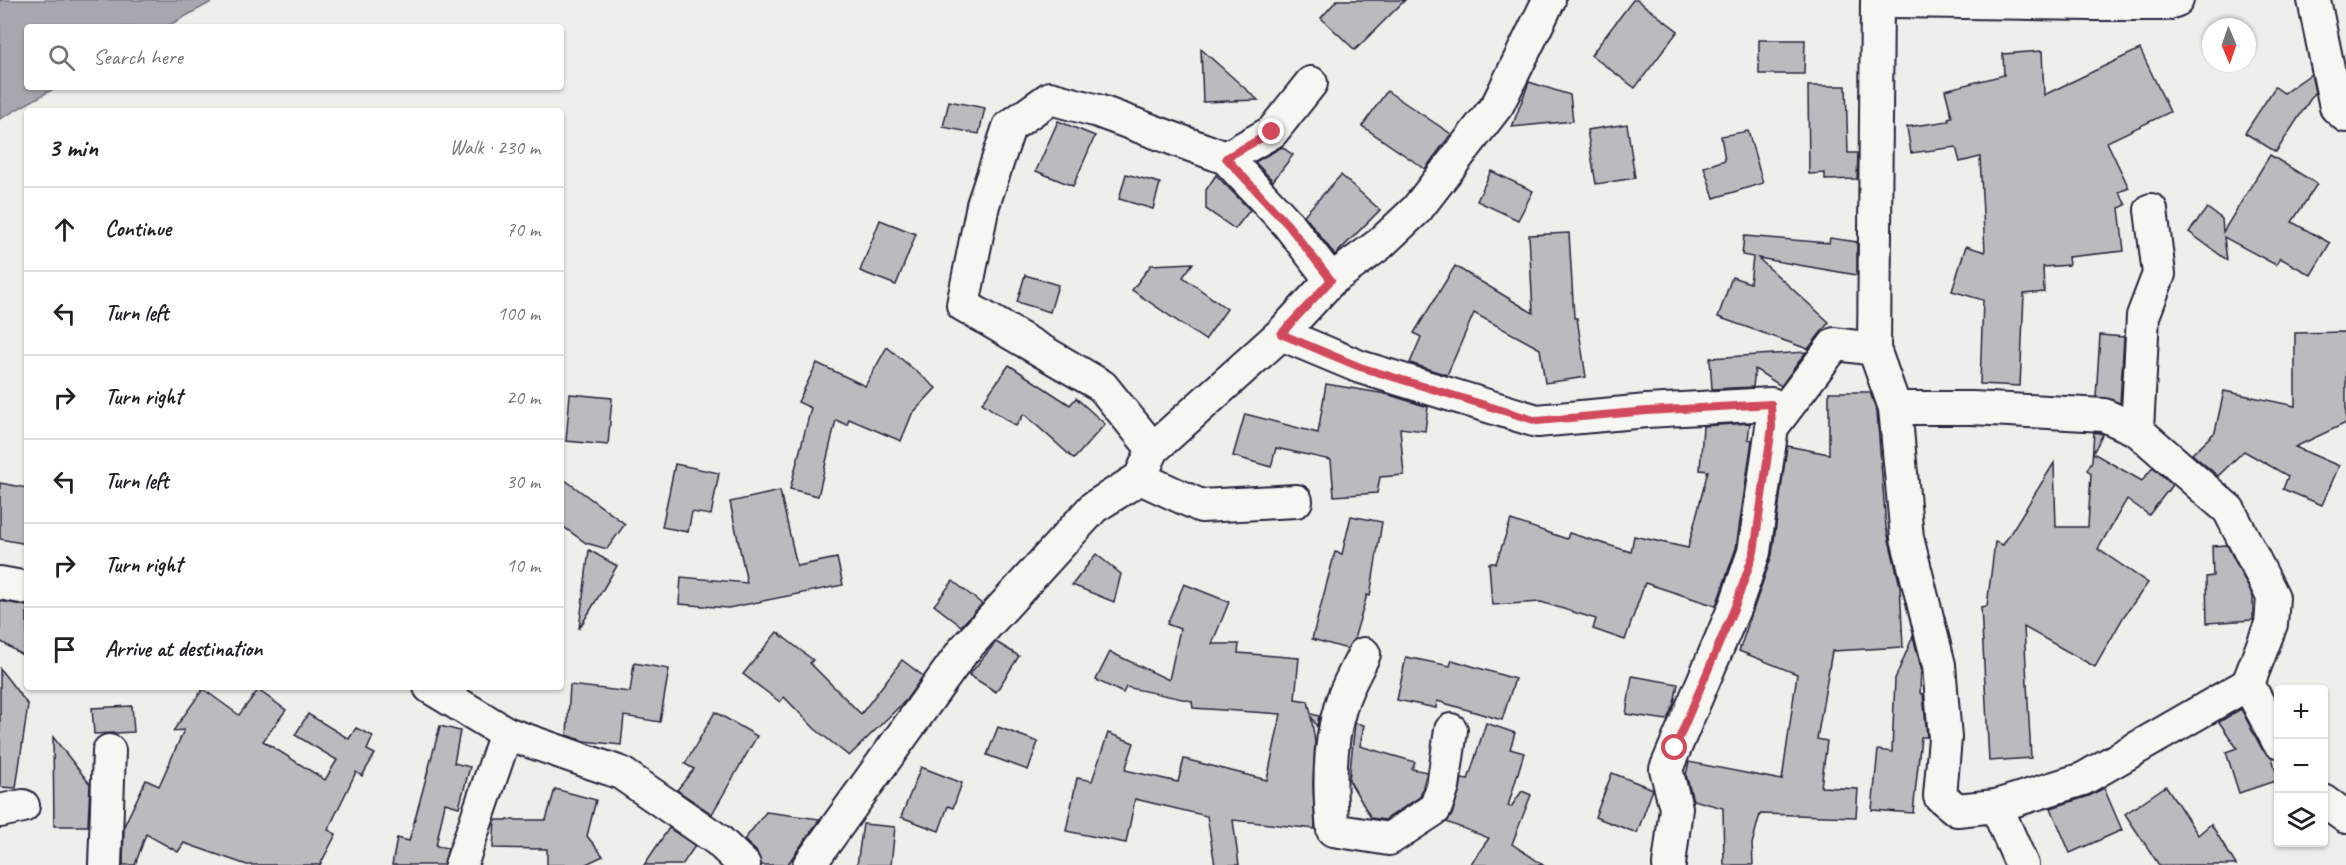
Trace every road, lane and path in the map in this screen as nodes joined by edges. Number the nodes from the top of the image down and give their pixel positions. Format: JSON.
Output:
{"nodes":[{"id":1,"x":1549,"y":0,"type":"edge"},
{"id":2,"x":1980,"y":0,"type":"edge"},
{"id":3,"x":2176,"y":0,"type":"edge"},
{"id":4,"x":2314,"y":0,"type":"edge"},
{"id":5,"x":1877,"y":1,"type":"edge"},
{"id":6,"x":1311,"y":83,"type":"dead end"},
{"id":7,"x":2346,"y":116,"type":"edge"},
{"id":8,"x":1226,"y":158,"type":"junction"},
{"id":9,"x":2151,"y":210,"type":"dead end"},
{"id":10,"x":1331,"y":280,"type":"junction"},
{"id":11,"x":1281,"y":334,"type":"junction"},
{"id":12,"x":1874,"y":349,"type":"junction"},
{"id":13,"x":1896,"y":408,"type":"junction"},
{"id":14,"x":1772,"y":427,"type":"junction"},
{"id":15,"x":2137,"y":430,"type":"junction"},
{"id":16,"x":1153,"y":449,"type":"junction"},
{"id":17,"x":1140,"y":478,"type":"junction"},
{"id":18,"x":1296,"y":501,"type":"dead end"},
{"id":19,"x":0,"y":583,"type":"edge"},
{"id":20,"x":24,"y":587,"type":"edge"},
{"id":21,"x":1364,"y":654,"type":"dead end"},
{"id":22,"x":2248,"y":684,"type":"junction"},
{"id":23,"x":435,"y":690,"type":"edge"},
{"id":24,"x":1451,"y":730,"type":"dead end"},
{"id":25,"x":506,"y":732,"type":"junction"},
{"id":26,"x":2277,"y":739,"type":"edge"},
{"id":27,"x":109,"y":751,"type":"dead end"},
{"id":28,"x":2328,"y":804,"type":"edge"},
{"id":29,"x":1996,"y":806,"type":"junction"},
{"id":30,"x":2346,"y":817,"type":"edge"},
{"id":31,"x":1393,"y":852,"type":"edge"},
{"id":32,"x":105,"y":865,"type":"edge"},
{"id":33,"x":461,"y":865,"type":"edge"},
{"id":34,"x":744,"y":865,"type":"edge"},
{"id":35,"x":809,"y":865,"type":"edge"},
{"id":36,"x":1669,"y":865,"type":"edge"},
{"id":37,"x":2022,"y":865,"type":"edge"}],
"edges":[{"from":1,"to":10,"type":"street"},
{"from":2,"to":3,"type":"street"},
{"from":2,"to":5,"type":"street"},
{"from":4,"to":7,"type":"street"},
{"from":5,"to":12,"type":"street"},
{"from":6,"to":8,"type":"street"},
{"from":8,"to":10,"type":"street"},
{"from":8,"to":16,"type":"street"},
{"from":9,"to":15,"type":"street"},
{"from":10,"to":11,"type":"street"},
{"from":11,"to":14,"type":"street"},
{"from":11,"to":16,"type":"street"},
{"from":12,"to":13,"type":"street"},
{"from":12,"to":14,"type":"street"},
{"from":13,"to":15,"type":"street"},
{"from":13,"to":29,"type":"street"},
{"from":14,"to":36,"type":"street"},
{"from":15,"to":22,"type":"street"},
{"from":16,"to":17,"type":"street"},
{"from":17,"to":18,"type":"street"},
{"from":17,"to":35,"type":"street"},
{"from":19,"to":20,"type":"street"},
{"from":21,"to":31,"type":"street"},
{"from":22,"to":26,"type":"street"},
{"from":22,"to":29,"type":"street"},
{"from":23,"to":25,"type":"street"},
{"from":24,"to":31,"type":"street"},
{"from":25,"to":33,"type":"street"},
{"from":25,"to":34,"type":"street"},
{"from":27,"to":32,"type":"street"},
{"from":28,"to":30,"type":"street"},
{"from":29,"to":37,"type":"street"}]}
